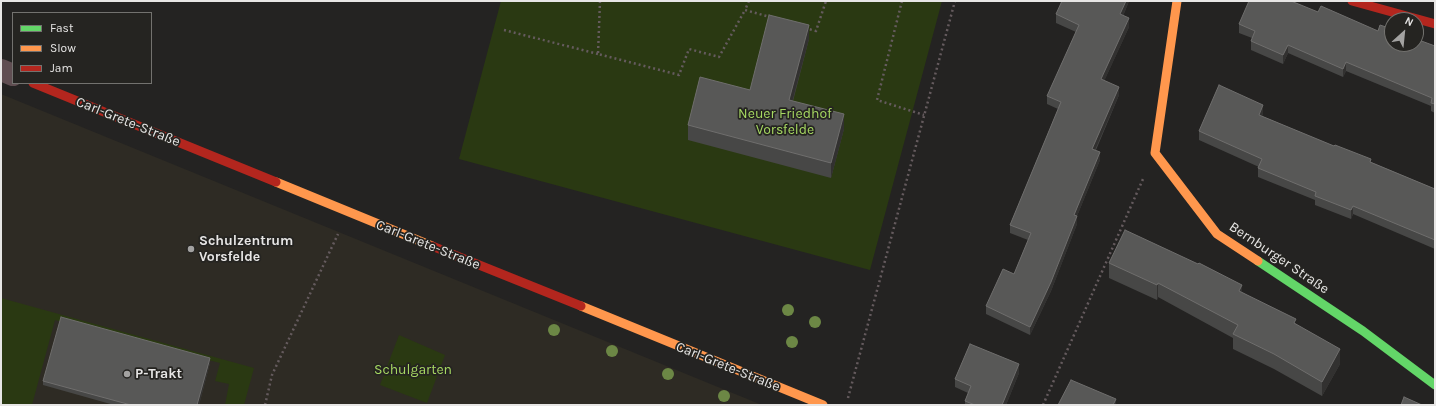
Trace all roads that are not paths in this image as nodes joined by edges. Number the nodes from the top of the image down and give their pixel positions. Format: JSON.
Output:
{"nodes":[{"id":1,"x":1177,"y":1,"type":"edge"},
{"id":2,"x":1352,"y":1,"type":"edge"},
{"id":3,"x":1435,"y":24,"type":"edge"},
{"id":4,"x":1,"y":70,"type":"edge"},
{"id":5,"x":12,"y":75,"type":"edge"},
{"id":6,"x":35,"y":84,"type":"edge"},
{"id":7,"x":1435,"y":385,"type":"edge"},
{"id":8,"x":823,"y":405,"type":"edge"}],
"edges":[{"from":1,"to":7,"type":"street","name":"Bernburger Straße"},
{"from":2,"to":3,"type":"street"},
{"from":4,"to":5,"type":"street"},
{"from":6,"to":8,"type":"street","name":"Carl-Grete-Straße"}]}
